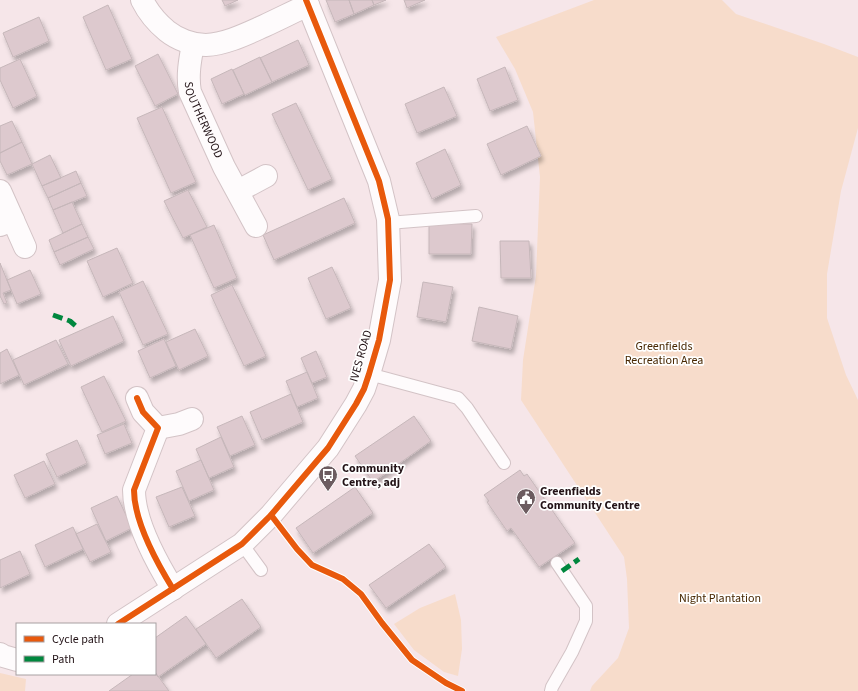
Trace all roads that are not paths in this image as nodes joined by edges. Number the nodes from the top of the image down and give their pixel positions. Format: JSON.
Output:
{"nodes":[{"id":1,"x":142,"y":0,"type":"edge"},
{"id":2,"x":307,"y":3,"type":"edge"},
{"id":3,"x":192,"y":44,"type":"junction"},
{"id":4,"x":266,"y":176,"type":"dead end"},
{"id":5,"x":0,"y":191,"type":"edge"},
{"id":6,"x":238,"y":191,"type":"junction"},
{"id":7,"x":476,"y":216,"type":"dead end"},
{"id":8,"x":6,"y":222,"type":"edge"},
{"id":9,"x":388,"y":223,"type":"junction"},
{"id":10,"x":256,"y":226,"type":"dead end"},
{"id":11,"x":25,"y":247,"type":"dead end"},
{"id":12,"x":369,"y":374,"type":"junction"},
{"id":13,"x":137,"y":398,"type":"dead end"},
{"id":14,"x":192,"y":419,"type":"dead end"},
{"id":15,"x":158,"y":428,"type":"junction"},
{"id":16,"x":504,"y":463,"type":"dead end"},
{"id":17,"x":242,"y":544,"type":"junction"},
{"id":18,"x":556,"y":563,"type":"dead end"},
{"id":19,"x":261,"y":570,"type":"dead end"},
{"id":20,"x":173,"y":589,"type":"junction"},
{"id":21,"x":120,"y":623,"type":"edge"},
{"id":22,"x":0,"y":654,"type":"edge"},
{"id":23,"x":16,"y":660,"type":"edge"},
{"id":24,"x":551,"y":691,"type":"edge"}],
"edges":[{"from":1,"to":3,"type":"street"},
{"from":2,"to":3,"type":"street"},
{"from":2,"to":9,"type":"street","name":"IVES ROAD"},
{"from":3,"to":6,"type":"street","name":"SOUTHERWOOD"},
{"from":4,"to":6,"type":"street"},
{"from":5,"to":8,"type":"street"},
{"from":6,"to":10,"type":"street","name":"SOUTHERWOOD"},
{"from":7,"to":9,"type":"lane"},
{"from":8,"to":11,"type":"street"},
{"from":9,"to":12,"type":"street","name":"IVES ROAD"},
{"from":12,"to":16,"type":"lane"},
{"from":12,"to":17,"type":"street","name":"IVES ROAD"},
{"from":13,"to":15,"type":"street"},
{"from":14,"to":15,"type":"street"},
{"from":15,"to":20,"type":"street"},
{"from":17,"to":19,"type":"lane"},
{"from":17,"to":20,"type":"street","name":"IVES ROAD"},
{"from":18,"to":24,"type":"lane"},
{"from":20,"to":21,"type":"street","name":"IVES ROAD"},
{"from":22,"to":23,"type":"street"}]}
